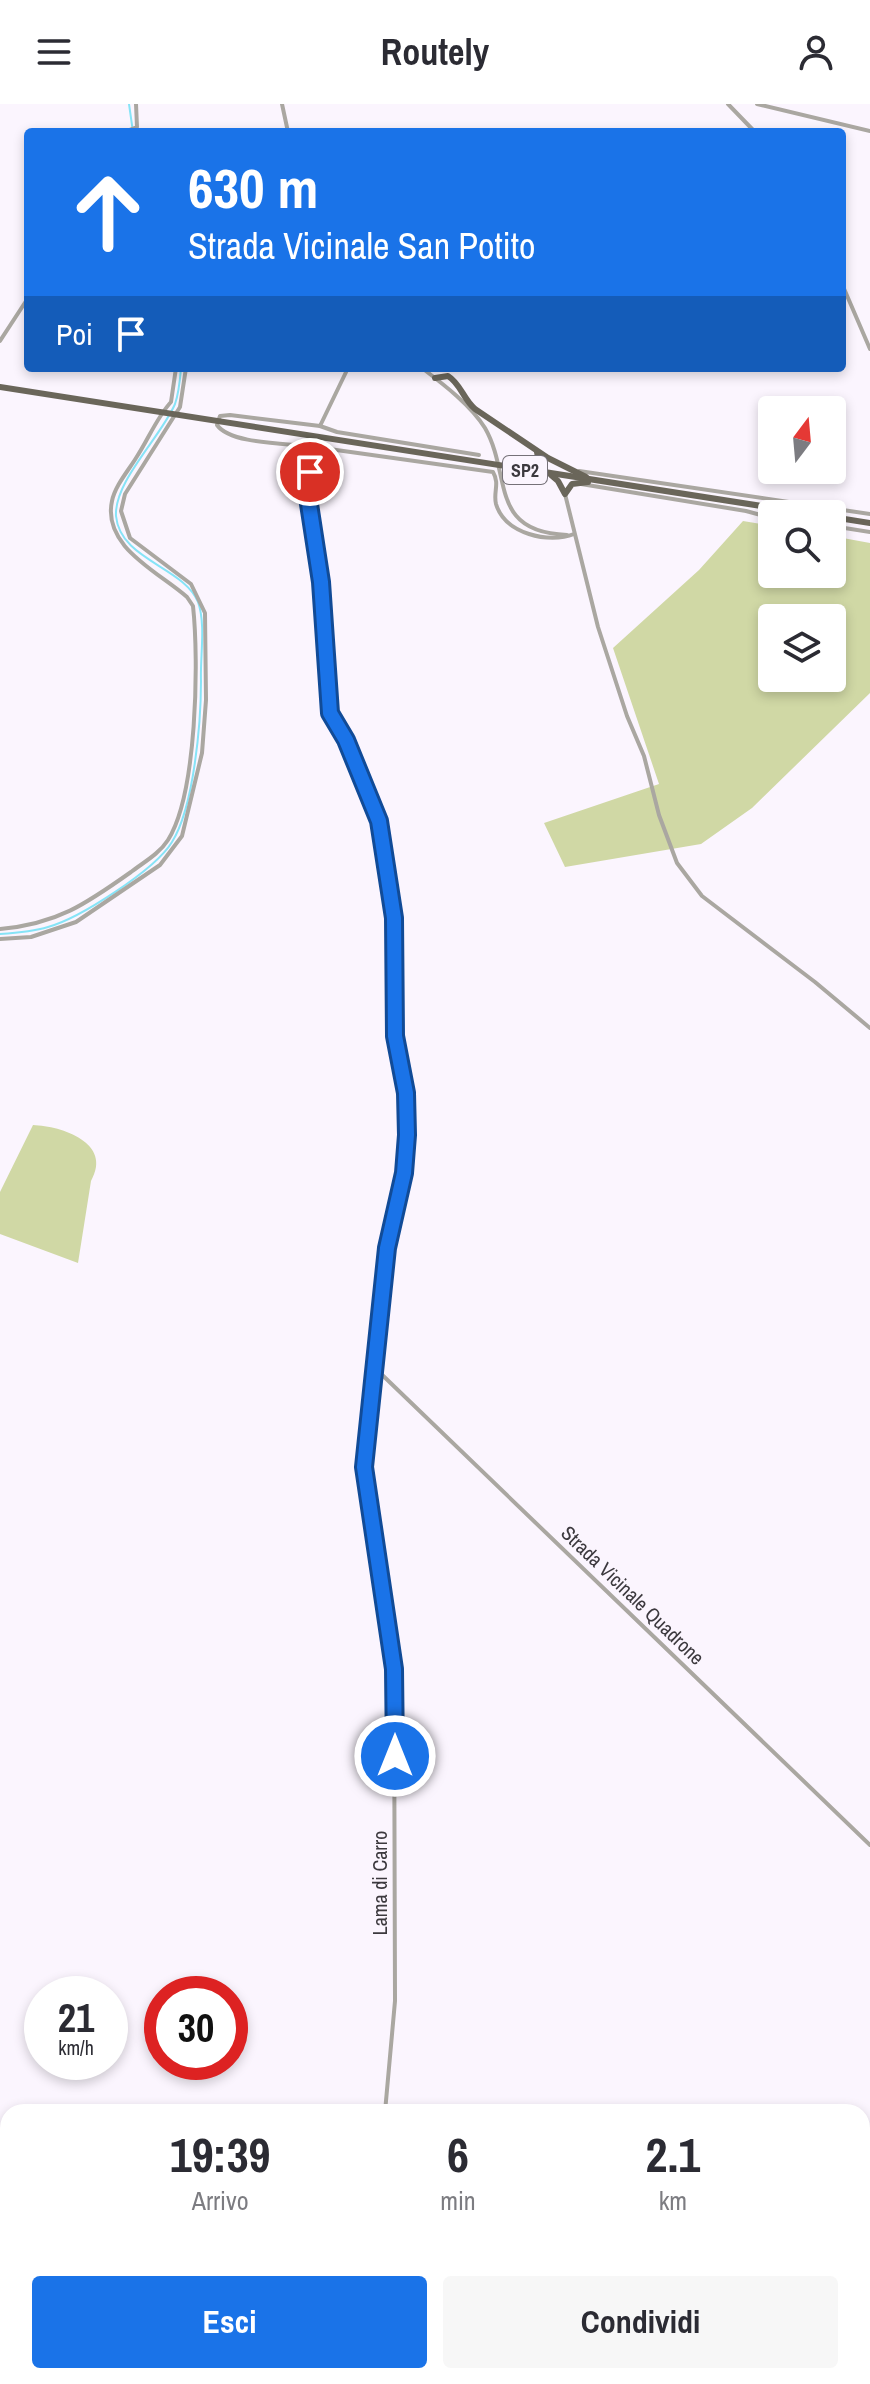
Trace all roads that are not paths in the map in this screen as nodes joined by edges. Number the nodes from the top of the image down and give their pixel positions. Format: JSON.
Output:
{"nodes":[{"id":1,"x":136,"y":104,"type":"edge"},
{"id":2,"x":282,"y":104,"type":"edge"},
{"id":3,"x":728,"y":104,"type":"edge"},
{"id":4,"x":757,"y":104,"type":"edge"},
{"id":5,"x":131,"y":128,"type":"edge"},
{"id":6,"x":287,"y":128,"type":"edge"},
{"id":7,"x":751,"y":128,"type":"edge"},
{"id":8,"x":870,"y":131,"type":"edge"},
{"id":9,"x":846,"y":293,"type":"edge"},
{"id":10,"x":24,"y":304,"type":"edge"},
{"id":11,"x":0,"y":341,"type":"edge"},
{"id":12,"x":870,"y":349,"type":"edge"},
{"id":13,"x":175,"y":372,"type":"edge"},
{"id":14,"x":185,"y":372,"type":"edge"},
{"id":15,"x":346,"y":372,"type":"edge"},
{"id":16,"x":427,"y":372,"type":"edge"},
{"id":17,"x":435,"y":378,"type":"junction"},
{"id":18,"x":451,"y":378,"type":"junction"},
{"id":19,"x":0,"y":387,"type":"edge"},
{"id":20,"x":446,"y":388,"type":"junction"},
{"id":21,"x":320,"y":426,"type":"junction"},
{"id":22,"x":315,"y":447,"type":"junction"},
{"id":23,"x":143,"y":449,"type":"junction"},
{"id":24,"x":536,"y":449,"type":"junction"},
{"id":25,"x":151,"y":454,"type":"junction"},
{"id":26,"x":479,"y":455,"type":"dead end"},
{"id":27,"x":523,"y":469,"type":"junction"},
{"id":28,"x":572,"y":470,"type":"junction"},
{"id":29,"x":547,"y":473,"type":"junction"},
{"id":30,"x":596,"y":481,"type":"junction"},
{"id":31,"x":579,"y":483,"type":"junction"},
{"id":32,"x":565,"y":494,"type":"junction"},
{"id":33,"x":758,"y":506,"type":"edge"},
{"id":34,"x":758,"y":514,"type":"edge"},
{"id":35,"x":870,"y":514,"type":"edge"},
{"id":36,"x":846,"y":519,"type":"edge"},
{"id":37,"x":870,"y":523,"type":"edge"},
{"id":38,"x":846,"y":528,"type":"edge"},
{"id":39,"x":870,"y":532,"type":"edge"},
{"id":40,"x":572,"y":534,"type":"junction"},
{"id":41,"x":143,"y":550,"type":"junction"},
{"id":42,"x":137,"y":557,"type":"junction"},
{"id":43,"x":194,"y":643,"type":"junction"},
{"id":44,"x":206,"y":643,"type":"junction"},
{"id":45,"x":191,"y":752,"type":"junction"},
{"id":46,"x":202,"y":753,"type":"junction"},
{"id":47,"x":146,"y":861,"type":"junction"},
{"id":48,"x":153,"y":870,"type":"junction"},
{"id":49,"x":0,"y":929,"type":"edge"},
{"id":50,"x":0,"y":939,"type":"edge"},
{"id":51,"x":870,"y":1028,"type":"edge"},
{"id":52,"x":375,"y":1368,"type":"junction"},
{"id":53,"x":870,"y":1845,"type":"edge"},
{"id":54,"x":386,"y":2104,"type":"edge"}],
"edges":[{"from":1,"to":5,"type":"street"},
{"from":2,"to":6,"type":"street"},
{"from":3,"to":7,"type":"street"},
{"from":4,"to":8,"type":"street"},
{"from":9,"to":12,"type":"street"},
{"from":10,"to":11,"type":"street"},
{"from":13,"to":23,"type":"street"},
{"from":14,"to":25,"type":"street"},
{"from":15,"to":21,"type":"street"},
{"from":16,"to":17,"type":"street"},
{"from":17,"to":18,"type":"main road"},
{"from":17,"to":20,"type":"street"},
{"from":18,"to":20,"type":"main road"},
{"from":18,"to":24,"type":"main road"},
{"from":19,"to":27,"type":"main road","number":"SP2"},
{"from":20,"to":40,"type":"street"},
{"from":21,"to":22,"type":"street"},
{"from":21,"to":26,"type":"street"},
{"from":22,"to":40,"type":"street"},
{"from":22,"to":52,"type":"street","name":"Lama di Carro"},
{"from":23,"to":25,"type":"street"},
{"from":23,"to":42,"type":"street"},
{"from":24,"to":27,"type":"main road"},
{"from":24,"to":28,"type":"main road"},
{"from":25,"to":41,"type":"street"},
{"from":27,"to":29,"type":"main road","number":"SP2"},
{"from":28,"to":30,"type":"main road"},
{"from":28,"to":35,"type":"street"},
{"from":29,"to":30,"type":"main road","number":"SP2"},
{"from":29,"to":32,"type":"main road"},
{"from":30,"to":31,"type":"main road"},
{"from":30,"to":33,"type":"main road","number":"SP2"},
{"from":31,"to":32,"type":"main road"},
{"from":31,"to":34,"type":"street"},
{"from":32,"to":40,"type":"street"},
{"from":36,"to":37,"type":"main road"},
{"from":38,"to":39,"type":"street"},
{"from":40,"to":51,"type":"street"},
{"from":41,"to":42,"type":"street"},
{"from":41,"to":44,"type":"street"},
{"from":42,"to":43,"type":"street"},
{"from":43,"to":44,"type":"street"},
{"from":43,"to":45,"type":"street"},
{"from":44,"to":46,"type":"street"},
{"from":45,"to":46,"type":"street"},
{"from":45,"to":47,"type":"street"},
{"from":46,"to":48,"type":"street"},
{"from":47,"to":48,"type":"street"},
{"from":47,"to":49,"type":"street"},
{"from":48,"to":50,"type":"street"},
{"from":52,"to":53,"type":"street","name":"Strada Vicinale Quadrone"},
{"from":52,"to":54,"type":"street","name":"Lama di Carro"}]}
